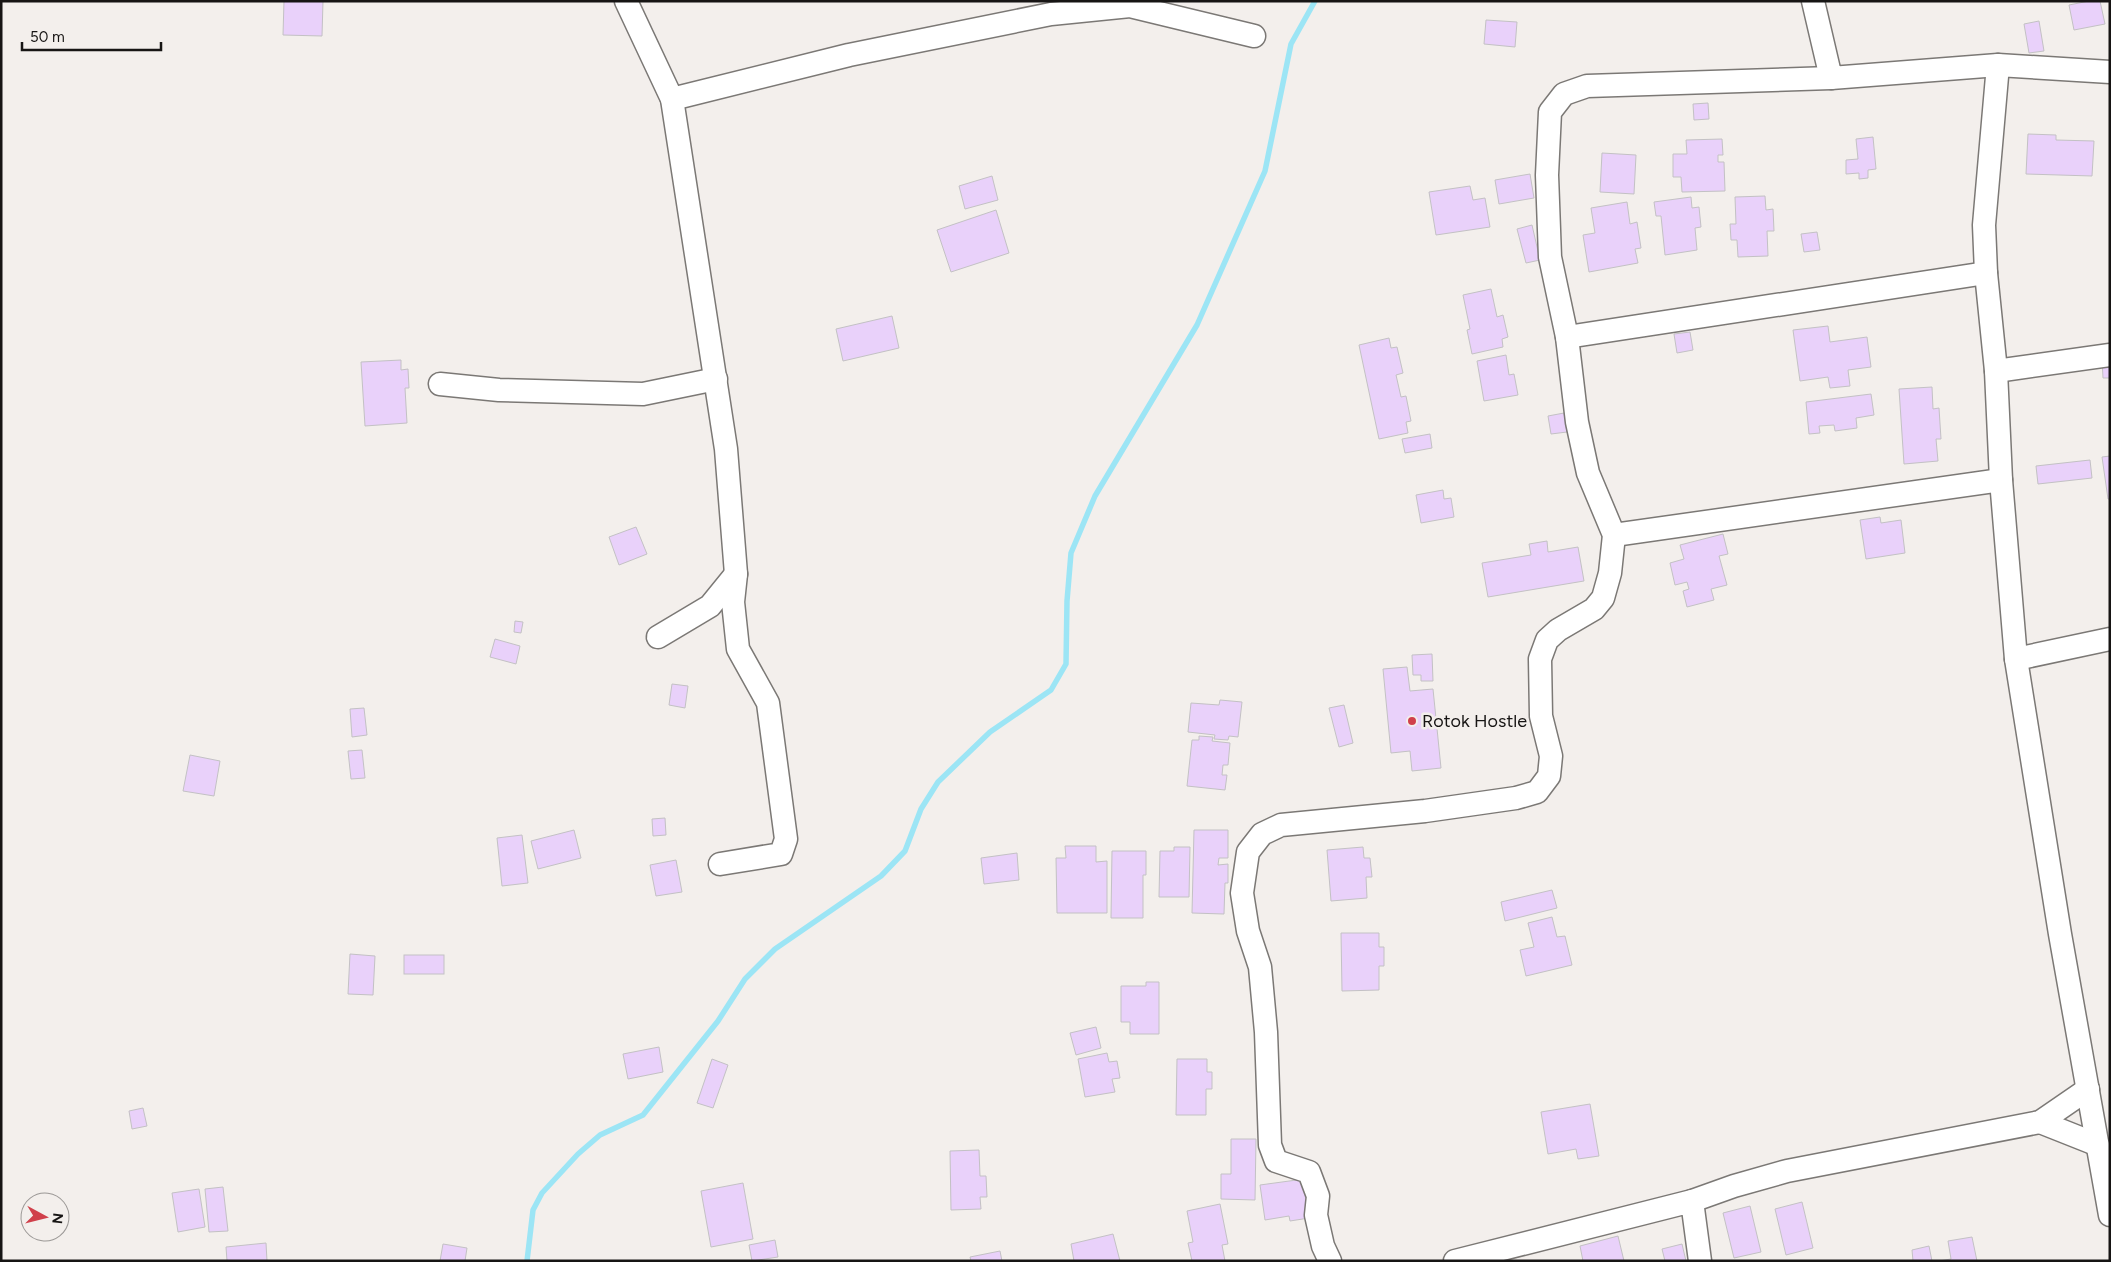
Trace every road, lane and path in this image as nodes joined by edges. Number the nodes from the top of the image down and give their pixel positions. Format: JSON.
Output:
{"nodes":[{"id":1,"x":626,"y":1,"type":"edge"},
{"id":2,"x":1813,"y":1,"type":"edge"},
{"id":3,"x":1254,"y":36,"type":"dead end"},
{"id":4,"x":1998,"y":65,"type":"junction"},
{"id":5,"x":2110,"y":72,"type":"edge"},
{"id":6,"x":1831,"y":78,"type":"junction"},
{"id":7,"x":672,"y":99,"type":"junction"},
{"id":8,"x":1986,"y":273,"type":"junction"},
{"id":9,"x":1567,"y":337,"type":"junction"},
{"id":10,"x":2110,"y":355,"type":"edge"},
{"id":11,"x":1996,"y":371,"type":"junction"},
{"id":12,"x":716,"y":379,"type":"junction"},
{"id":13,"x":440,"y":384,"type":"dead end"},
{"id":14,"x":2001,"y":480,"type":"junction"},
{"id":15,"x":1614,"y":535,"type":"junction"},
{"id":16,"x":736,"y":574,"type":"junction"},
{"id":17,"x":658,"y":637,"type":"dead end"},
{"id":18,"x":2110,"y":639,"type":"edge"},
{"id":19,"x":2016,"y":659,"type":"junction"},
{"id":20,"x":720,"y":864,"type":"dead end"},
{"id":21,"x":2088,"y":1089,"type":"junction"},
{"id":22,"x":2040,"y":1122,"type":"junction"},
{"id":23,"x":2102,"y":1151,"type":"edge"},
{"id":24,"x":1692,"y":1200,"type":"junction"},
{"id":25,"x":2110,"y":1215,"type":"edge"},
{"id":26,"x":1330,"y":1261,"type":"edge"},
{"id":27,"x":1455,"y":1261,"type":"edge"},
{"id":28,"x":1700,"y":1261,"type":"edge"}],
"edges":[{"from":1,"to":7,"type":"street"},
{"from":2,"to":6,"type":"street"},
{"from":3,"to":7,"type":"street"},
{"from":4,"to":5,"type":"street"},
{"from":4,"to":6,"type":"street"},
{"from":4,"to":8,"type":"street"},
{"from":6,"to":9,"type":"street"},
{"from":7,"to":12,"type":"street"},
{"from":8,"to":9,"type":"street"},
{"from":8,"to":11,"type":"street"},
{"from":9,"to":15,"type":"street"},
{"from":10,"to":11,"type":"street"},
{"from":11,"to":14,"type":"street"},
{"from":12,"to":13,"type":"street"},
{"from":12,"to":16,"type":"street"},
{"from":14,"to":15,"type":"street"},
{"from":14,"to":19,"type":"street"},
{"from":15,"to":26,"type":"street"},
{"from":16,"to":17,"type":"street"},
{"from":16,"to":20,"type":"street"},
{"from":18,"to":19,"type":"street"},
{"from":19,"to":21,"type":"street"},
{"from":21,"to":22,"type":"street"},
{"from":21,"to":23,"type":"street"},
{"from":22,"to":23,"type":"street"},
{"from":22,"to":24,"type":"street"},
{"from":23,"to":25,"type":"street"},
{"from":24,"to":27,"type":"street"},
{"from":24,"to":28,"type":"street"}]}
